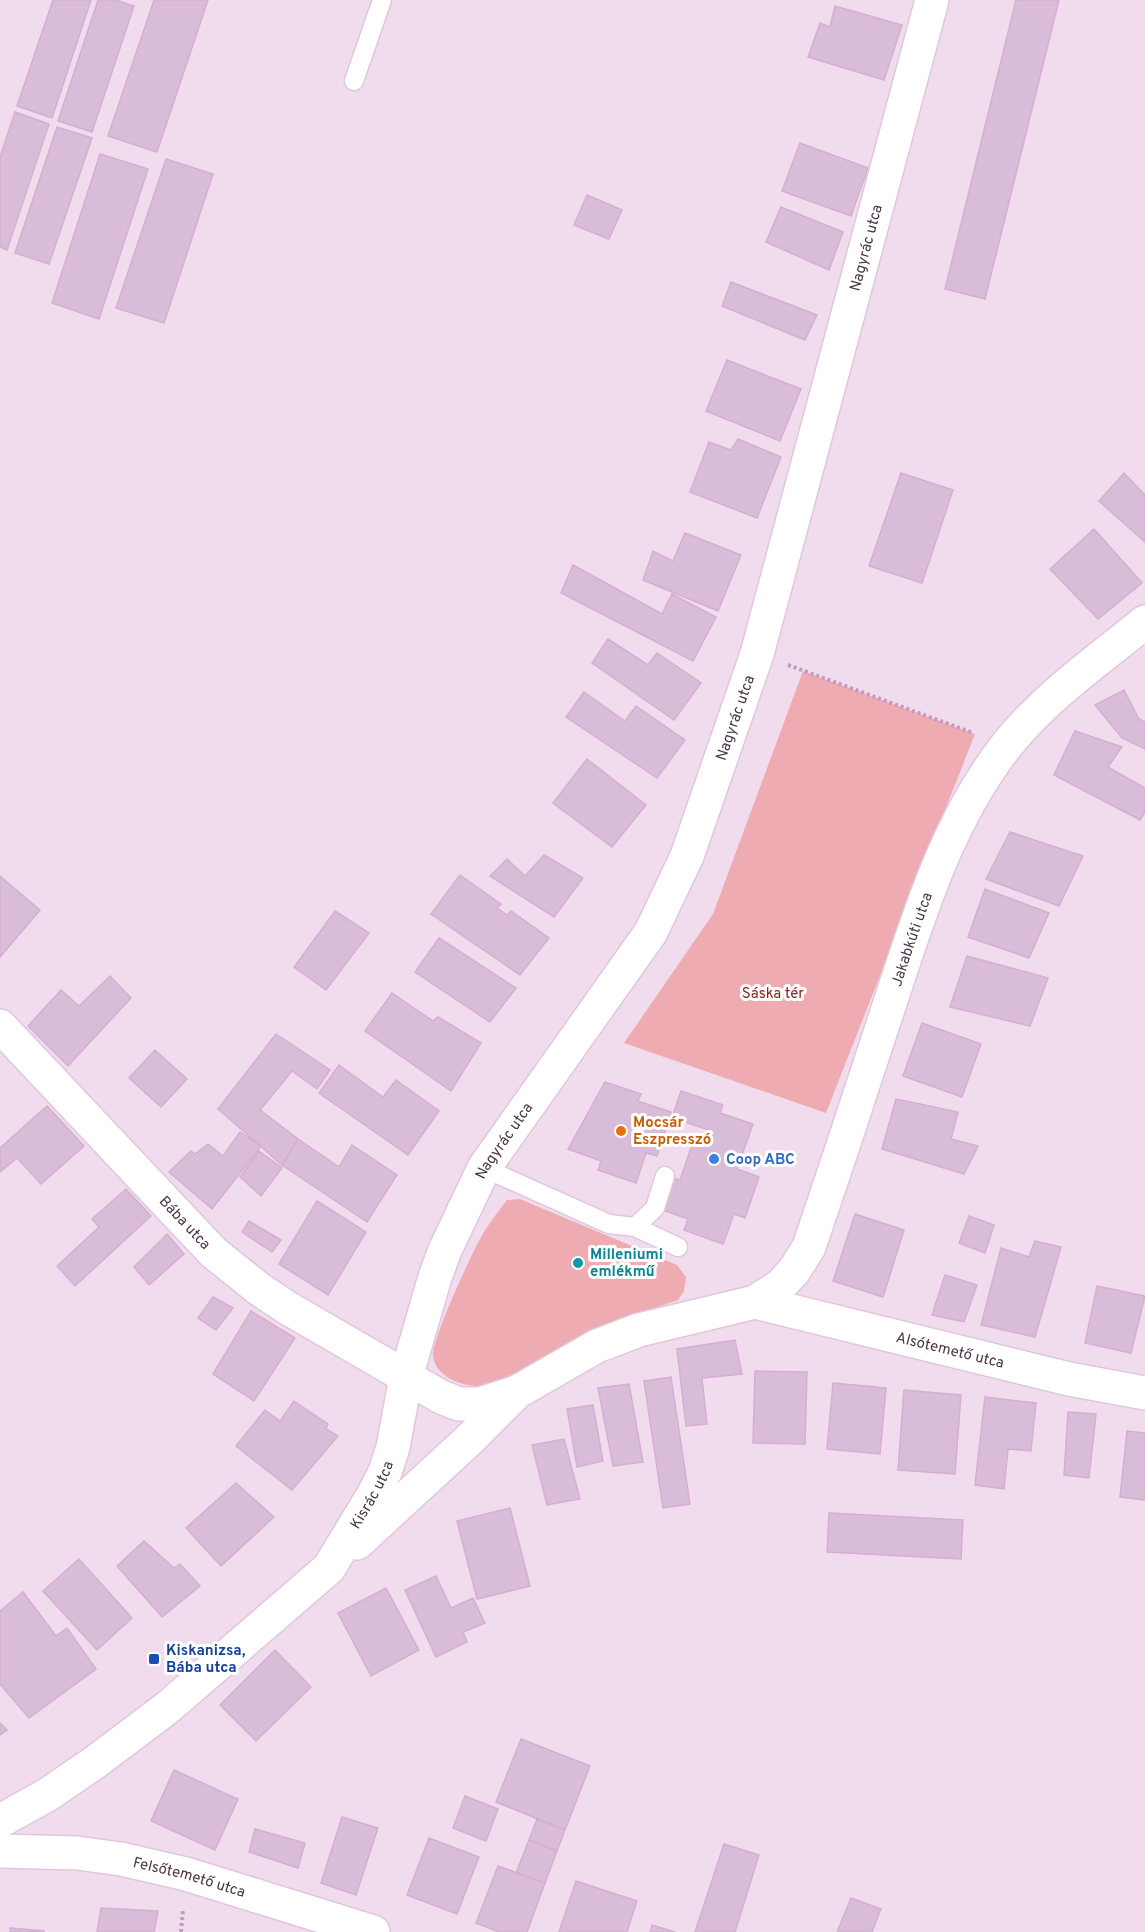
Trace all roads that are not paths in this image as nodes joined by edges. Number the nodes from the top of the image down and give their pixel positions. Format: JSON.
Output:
{"nodes":[{"id":1,"x":382,"y":0,"type":"edge"},
{"id":2,"x":932,"y":0,"type":"edge"},
{"id":3,"x":354,"y":81,"type":"dead end"},
{"id":4,"x":1145,"y":622,"type":"edge"},
{"id":5,"x":0,"y":1026,"type":"edge"},
{"id":6,"x":484,"y":1168,"type":"junction"},
{"id":7,"x":665,"y":1176,"type":"dead end"},
{"id":8,"x":635,"y":1227,"type":"junction"},
{"id":9,"x":678,"y":1247,"type":"dead end"},
{"id":10,"x":755,"y":1302,"type":"junction"},
{"id":11,"x":406,"y":1377,"type":"junction"},
{"id":12,"x":516,"y":1392,"type":"junction"},
{"id":13,"x":1145,"y":1394,"type":"edge"},
{"id":14,"x":329,"y":1568,"type":"junction"},
{"id":15,"x":0,"y":1821,"type":"edge"},
{"id":16,"x":0,"y":1851,"type":"edge"},
{"id":17,"x":374,"y":1932,"type":"edge"}],
"edges":[{"from":1,"to":3,"type":"lane"},
{"from":2,"to":6,"type":"street","name":"Nagyrác utca"},
{"from":4,"to":10,"type":"street","name":"Jakabkúti utca"},
{"from":5,"to":11,"type":"street","name":"Bába utca"},
{"from":6,"to":8,"type":"lane"},
{"from":6,"to":11,"type":"street","name":"Nagyrác utca"},
{"from":7,"to":8,"type":"lane"},
{"from":8,"to":9,"type":"lane"},
{"from":10,"to":12,"type":"street"},
{"from":10,"to":13,"type":"street","name":"Alsótemető utca"},
{"from":11,"to":12,"type":"street"},
{"from":11,"to":14,"type":"street","name":"Kisrác utca"},
{"from":12,"to":14,"type":"street"},
{"from":14,"to":15,"type":"street","name":"Kisrác utca"},
{"from":16,"to":17,"type":"street","name":"Felsőtemető utca"}]}
